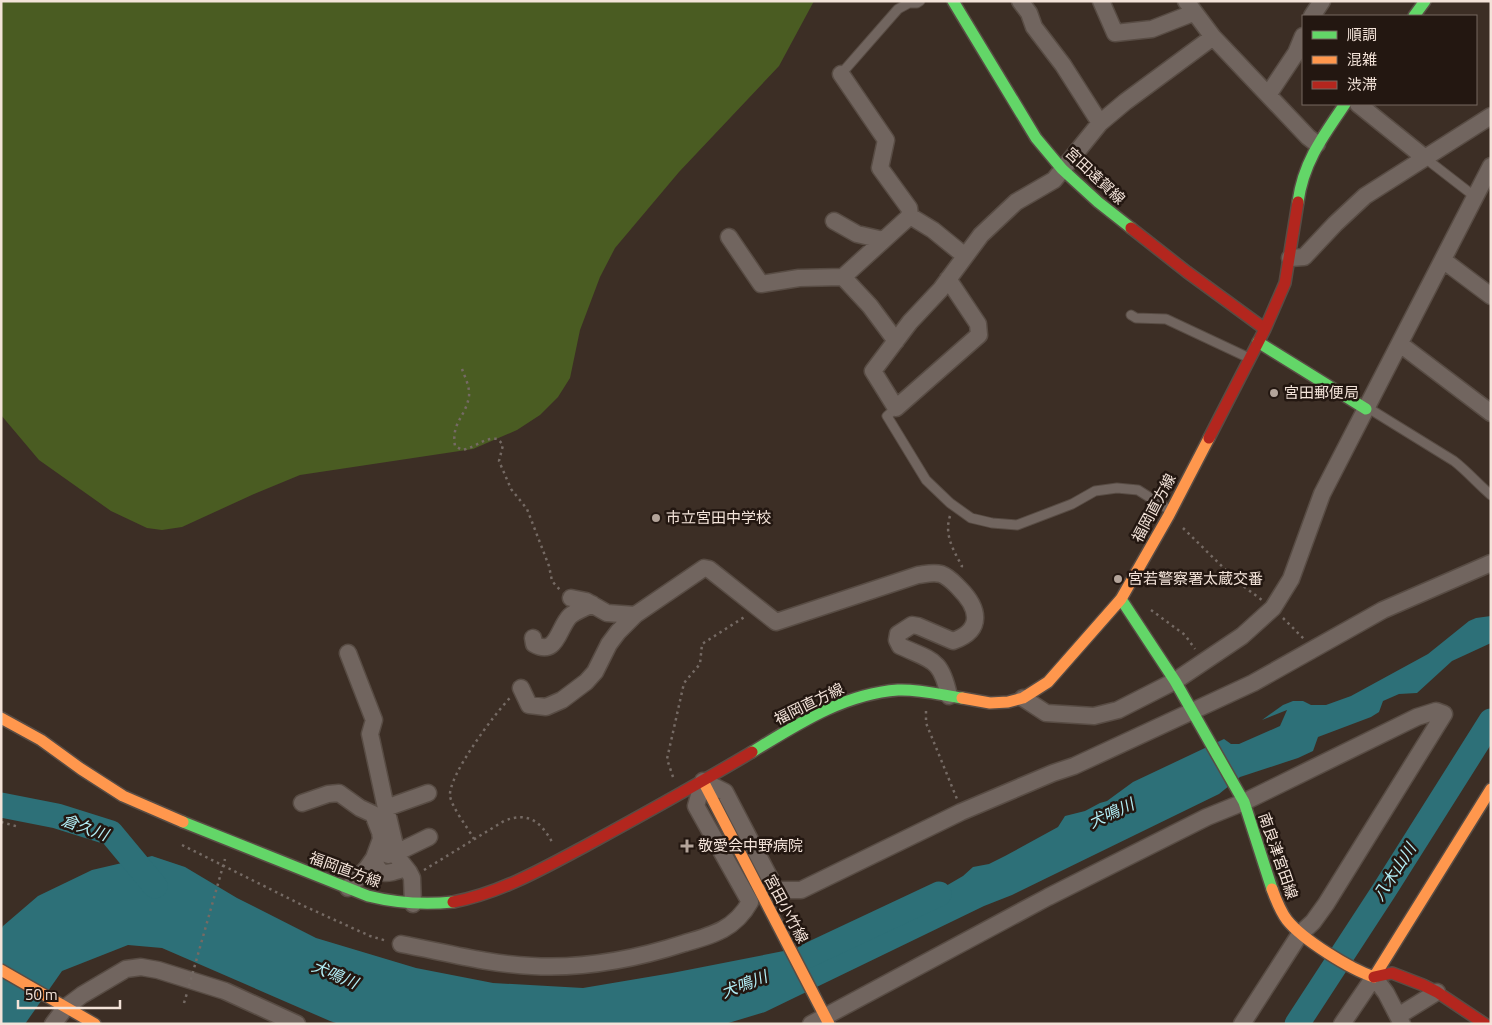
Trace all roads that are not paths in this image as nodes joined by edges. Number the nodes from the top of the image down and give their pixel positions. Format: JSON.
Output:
{"nodes":[{"id":1,"x":920,"y":1,"type":"edge"},
{"id":2,"x":973,"y":1,"type":"edge"},
{"id":3,"x":1020,"y":1,"type":"edge"},
{"id":4,"x":1101,"y":1,"type":"edge"},
{"id":5,"x":1322,"y":1,"type":"edge"},
{"id":6,"x":1425,"y":1,"type":"edge"},
{"id":7,"x":956,"y":6,"type":"edge"},
{"id":8,"x":1189,"y":7,"type":"edge"},
{"id":9,"x":1313,"y":15,"type":"edge"},
{"id":10,"x":1415,"y":15,"type":"edge"},
{"id":11,"x":1213,"y":37,"type":"junction"},
{"id":12,"x":1302,"y":41,"type":"edge"},
{"id":13,"x":1299,"y":56,"type":"edge"},
{"id":14,"x":841,"y":74,"type":"joint"},
{"id":15,"x":1268,"y":95,"type":"junction"},
{"id":16,"x":1344,"y":105,"type":"edge"},
{"id":17,"x":1359,"y":105,"type":"edge"},
{"id":18,"x":1491,"y":116,"type":"edge"},
{"id":19,"x":1100,"y":122,"type":"junction"},
{"id":20,"x":1317,"y":144,"type":"junction"},
{"id":21,"x":1425,"y":158,"type":"junction"},
{"id":22,"x":1491,"y":166,"type":"edge"},
{"id":23,"x":1062,"y":169,"type":"junction"},
{"id":24,"x":1474,"y":196,"type":"junction"},
{"id":25,"x":910,"y":216,"type":"junction"},
{"id":26,"x":834,"y":221,"type":"dead end"},
{"id":27,"x":728,"y":237,"type":"dead end"},
{"id":28,"x":883,"y":240,"type":"junction"},
{"id":29,"x":965,"y":256,"type":"junction"},
{"id":30,"x":1290,"y":258,"type":"junction"},
{"id":31,"x":1443,"y":260,"type":"junction"},
{"id":32,"x":843,"y":277,"type":"junction"},
{"id":33,"x":948,"y":279,"type":"junction"},
{"id":34,"x":1491,"y":296,"type":"edge"},
{"id":35,"x":1131,"y":315,"type":"dead end"},
{"id":36,"x":1265,"y":328,"type":"junction"},
{"id":37,"x":896,"y":341,"type":"junction"},
{"id":38,"x":1258,"y":342,"type":"junction"},
{"id":39,"x":1400,"y":344,"type":"junction"},
{"id":40,"x":1249,"y":358,"type":"junction"},
{"id":41,"x":896,"y":408,"type":"junction"},
{"id":42,"x":1366,"y":409,"type":"junction"},
{"id":43,"x":1491,"y":413,"type":"edge"},
{"id":44,"x":1491,"y":495,"type":"edge"},
{"id":45,"x":1170,"y":513,"type":"junction"},
{"id":46,"x":1491,"y":563,"type":"edge"},
{"id":47,"x":571,"y":598,"type":"road end"},
{"id":48,"x":1122,"y":599,"type":"junction"},
{"id":49,"x":592,"y":604,"type":"junction"},
{"id":50,"x":635,"y":614,"type":"junction"},
{"id":51,"x":533,"y":638,"type":"dead end"},
{"id":52,"x":348,"y":653,"type":"dead end"},
{"id":53,"x":1175,"y":681,"type":"junction"},
{"id":54,"x":521,"y":688,"type":"road end"},
{"id":55,"x":950,"y":696,"type":"junction"},
{"id":56,"x":1023,"y":698,"type":"junction"},
{"id":57,"x":1193,"y":711,"type":"junction"},
{"id":58,"x":1,"y":718,"type":"edge"},
{"id":59,"x":703,"y":781,"type":"junction"},
{"id":60,"x":1491,"y":789,"type":"edge"},
{"id":61,"x":428,"y":793,"type":"dead end"},
{"id":62,"x":1244,"y":802,"type":"junction"},
{"id":63,"x":302,"y":803,"type":"dead end"},
{"id":64,"x":386,"y":808,"type":"junction"},
{"id":65,"x":429,"y":837,"type":"dead end"},
{"id":66,"x":396,"y":853,"type":"junction"},
{"id":67,"x":375,"y":860,"type":"junction"},
{"id":68,"x":409,"y":873,"type":"junction"},
{"id":69,"x":348,"y":888,"type":"junction"},
{"id":70,"x":413,"y":904,"type":"junction"},
{"id":71,"x":1303,"y":936,"type":"junction"},
{"id":72,"x":401,"y":944,"type":"road end"},
{"id":73,"x":1,"y":970,"type":"edge"},
{"id":74,"x":1374,"y":977,"type":"junction"},
{"id":75,"x":1436,"y":992,"type":"junction"},
{"id":76,"x":64,"y":1006,"type":"junction"},
{"id":77,"x":1400,"y":1020,"type":"edge"},
{"id":78,"x":822,"y":1021,"type":"edge"},
{"id":79,"x":53,"y":1024,"type":"edge"},
{"id":80,"x":94,"y":1024,"type":"edge"},
{"id":81,"x":297,"y":1024,"type":"edge"},
{"id":82,"x":1242,"y":1024,"type":"edge"},
{"id":83,"x":1342,"y":1024,"type":"edge"},
{"id":84,"x":1485,"y":1024,"type":"edge"}],
"edges":[{"from":1,"to":14,"type":"lane"},
{"from":2,"to":7,"type":"street"},
{"from":3,"to":19,"type":"street"},
{"from":4,"to":8,"type":"street"},
{"from":5,"to":9,"type":"street"},
{"from":6,"to":10,"type":"main road"},
{"from":7,"to":23,"type":"main road","name":"宮田遠賀線"},
{"from":8,"to":11,"type":"street"},
{"from":11,"to":15,"type":"street"},
{"from":11,"to":19,"type":"street"},
{"from":12,"to":13,"type":"street"},
{"from":13,"to":15,"type":"street"},
{"from":14,"to":25,"type":"street"},
{"from":15,"to":20,"type":"street"},
{"from":16,"to":20,"type":"main road","name":"福岡直方線"},
{"from":17,"to":21,"type":"street"},
{"from":18,"to":21,"type":"street"},
{"from":19,"to":23,"type":"street"},
{"from":20,"to":30,"type":"main road","name":"福岡直方線"},
{"from":21,"to":24,"type":"lane"},
{"from":21,"to":30,"type":"street"},
{"from":22,"to":24,"type":"street"},
{"from":23,"to":29,"type":"street"},
{"from":23,"to":36,"type":"main road","name":"宮田遠賀線"},
{"from":24,"to":31,"type":"street"},
{"from":25,"to":28,"type":"street"},
{"from":25,"to":29,"type":"street"},
{"from":26,"to":28,"type":"street"},
{"from":27,"to":32,"type":"street"},
{"from":28,"to":32,"type":"street"},
{"from":29,"to":33,"type":"street"},
{"from":30,"to":36,"type":"main road","name":"福岡直方線"},
{"from":31,"to":34,"type":"street"},
{"from":31,"to":39,"type":"street"},
{"from":32,"to":37,"type":"street"},
{"from":33,"to":37,"type":"street"},
{"from":33,"to":41,"type":"street"},
{"from":35,"to":40,"type":"lane"},
{"from":36,"to":38,"type":"main road","name":"福岡直方線"},
{"from":37,"to":41,"type":"street"},
{"from":38,"to":40,"type":"main road","name":"福岡直方線"},
{"from":38,"to":42,"type":"main road"},
{"from":39,"to":42,"type":"street"},
{"from":39,"to":43,"type":"street"},
{"from":40,"to":45,"type":"main road","name":"福岡直方線"},
{"from":41,"to":45,"type":"lane"},
{"from":42,"to":44,"type":"lane"},
{"from":42,"to":53,"type":"street"},
{"from":45,"to":48,"type":"main road","name":"福岡直方線"},
{"from":46,"to":57,"type":"street"},
{"from":47,"to":49,"type":"street"},
{"from":48,"to":53,"type":"main road","name":"南良津宮田線"},
{"from":48,"to":56,"type":"main road","name":"福岡直方線"},
{"from":49,"to":50,"type":"street"},
{"from":49,"to":51,"type":"street"},
{"from":50,"to":54,"type":"street"},
{"from":50,"to":55,"type":"street"},
{"from":52,"to":64,"type":"street"},
{"from":53,"to":56,"type":"street"},
{"from":53,"to":57,"type":"main road","name":"南良津宮田線"},
{"from":55,"to":56,"type":"main road","name":"福岡直方線"},
{"from":55,"to":59,"type":"main road","name":"福岡直方線"},
{"from":57,"to":59,"type":"street"},
{"from":57,"to":62,"type":"main road","name":"南良津宮田線"},
{"from":58,"to":69,"type":"main road","name":"福岡直方線"},
{"from":59,"to":70,"type":"main road","name":"福岡直方線"},
{"from":59,"to":72,"type":"street"},
{"from":59,"to":78,"type":"main road","name":"宮田小竹線"},
{"from":60,"to":74,"type":"main road"},
{"from":61,"to":64,"type":"street"},
{"from":62,"to":71,"type":"main road","name":"南良津宮田線"},
{"from":62,"to":71,"type":"street"},
{"from":62,"to":78,"type":"street"},
{"from":63,"to":67,"type":"street"},
{"from":64,"to":66,"type":"street"},
{"from":65,"to":66,"type":"street"},
{"from":66,"to":67,"type":"street"},
{"from":66,"to":68,"type":"street"},
{"from":67,"to":68,"type":"street"},
{"from":67,"to":69,"type":"street"},
{"from":68,"to":70,"type":"street"},
{"from":69,"to":70,"type":"main road","name":"福岡直方線"},
{"from":71,"to":74,"type":"main road","name":"南良津宮田線"},
{"from":71,"to":82,"type":"street"},
{"from":73,"to":76,"type":"main road"},
{"from":74,"to":75,"type":"main road"},
{"from":74,"to":77,"type":"street"},
{"from":74,"to":83,"type":"street"},
{"from":75,"to":77,"type":"street"},
{"from":75,"to":84,"type":"main road"},
{"from":76,"to":79,"type":"street"},
{"from":76,"to":80,"type":"main road"},
{"from":76,"to":81,"type":"street"}]}
